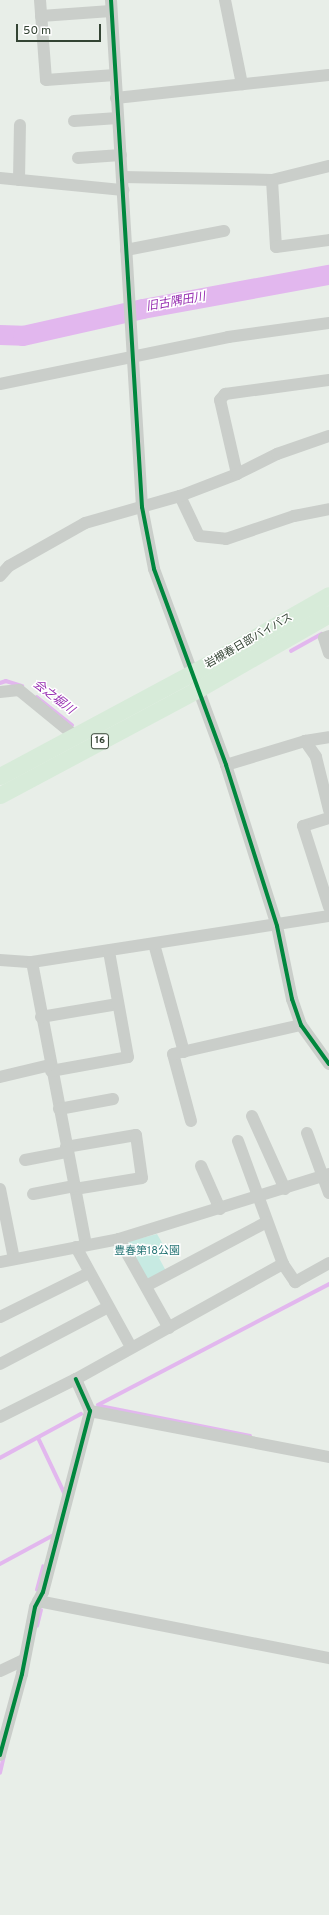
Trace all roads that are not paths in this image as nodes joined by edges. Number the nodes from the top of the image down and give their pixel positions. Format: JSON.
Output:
{"nodes":[{"id":1,"x":40,"y":0,"type":"edge"},
{"id":2,"x":225,"y":0,"type":"edge"},
{"id":3,"x":111,"y":6,"type":"edge"},
{"id":4,"x":41,"y":16,"type":"junction"},
{"id":5,"x":115,"y":75,"type":"junction"},
{"id":6,"x":329,"y":76,"type":"edge"},
{"id":7,"x":242,"y":84,"type":"junction"},
{"id":8,"x":116,"y":98,"type":"junction"},
{"id":9,"x":118,"y":118,"type":"junction"},
{"id":10,"x":74,"y":121,"type":"dead end"},
{"id":11,"x":20,"y":125,"type":"dead end"},
{"id":12,"x":121,"y":155,"type":"junction"},
{"id":13,"x":78,"y":158,"type":"dead end"},
{"id":14,"x":329,"y":166,"type":"edge"},
{"id":15,"x":122,"y":177,"type":"junction"},
{"id":16,"x":0,"y":178,"type":"edge"},
{"id":17,"x":19,"y":180,"type":"junction"},
{"id":18,"x":272,"y":180,"type":"junction"},
{"id":19,"x":123,"y":190,"type":"junction"},
{"id":20,"x":224,"y":231,"type":"dead end"},
{"id":21,"x":329,"y":240,"type":"edge"},
{"id":22,"x":126,"y":250,"type":"junction"},
{"id":23,"x":329,"y":323,"type":"edge"},
{"id":24,"x":134,"y":358,"type":"junction"},
{"id":25,"x":329,"y":380,"type":"edge"},
{"id":26,"x":0,"y":384,"type":"edge"},
{"id":27,"x":329,"y":436,"type":"edge"},
{"id":28,"x":238,"y":474,"type":"junction"},
{"id":29,"x":180,"y":496,"type":"junction"},
{"id":30,"x":142,"y":507,"type":"junction"},
{"id":31,"x":329,"y":509,"type":"edge"},
{"id":32,"x":0,"y":576,"type":"edge"},
{"id":33,"x":329,"y":595,"type":"edge"},
{"id":34,"x":329,"y":614,"type":"edge"},
{"id":35,"x":329,"y":636,"type":"edge"},
{"id":36,"x":329,"y":653,"type":"edge"},
{"id":37,"x":197,"y":680,"type":"junction"},
{"id":38,"x":0,"y":692,"type":"edge"},
{"id":39,"x":75,"y":736,"type":"junction"},
{"id":40,"x":329,"y":737,"type":"edge"},
{"id":41,"x":305,"y":741,"type":"junction"},
{"id":42,"x":324,"y":764,"type":"edge"},
{"id":43,"x":226,"y":765,"type":"junction"},
{"id":44,"x":0,"y":776,"type":"edge"},
{"id":45,"x":0,"y":795,"type":"edge"},
{"id":46,"x":329,"y":810,"type":"edge"},
{"id":47,"x":329,"y":818,"type":"edge"},
{"id":48,"x":329,"y":908,"type":"edge"},
{"id":49,"x":329,"y":916,"type":"edge"},
{"id":50,"x":277,"y":926,"type":"junction"},
{"id":51,"x":154,"y":944,"type":"junction"},
{"id":52,"x":109,"y":951,"type":"junction"},
{"id":53,"x":0,"y":960,"type":"edge"},
{"id":54,"x":32,"y":962,"type":"junction"},
{"id":55,"x":118,"y":1004,"type":"junction"},
{"id":56,"x":41,"y":1016,"type":"junction"},
{"id":57,"x":301,"y":1025,"type":"junction"},
{"id":58,"x":184,"y":1052,"type":"junction"},
{"id":59,"x":329,"y":1063,"type":"edge"},
{"id":60,"x":50,"y":1068,"type":"junction"},
{"id":61,"x":0,"y":1077,"type":"edge"},
{"id":62,"x":113,"y":1099,"type":"dead end"},
{"id":63,"x":58,"y":1109,"type":"junction"},
{"id":64,"x":252,"y":1116,"type":"dead end"},
{"id":65,"x":191,"y":1120,"type":"dead end"},
{"id":66,"x":307,"y":1133,"type":"dead end"},
{"id":67,"x":238,"y":1141,"type":"dead end"},
{"id":68,"x":67,"y":1149,"type":"junction"},
{"id":69,"x":25,"y":1160,"type":"dead end"},
{"id":70,"x":201,"y":1166,"type":"dead end"},
{"id":71,"x":325,"y":1176,"type":"edge"},
{"id":72,"x":75,"y":1188,"type":"junction"},
{"id":73,"x":0,"y":1189,"type":"edge"},
{"id":74,"x":285,"y":1189,"type":"junction"},
{"id":75,"x":329,"y":1193,"type":"edge"},
{"id":76,"x":32,"y":1194,"type":"dead end"},
{"id":77,"x":258,"y":1198,"type":"junction"},
{"id":78,"x":220,"y":1209,"type":"junction"},
{"id":79,"x":267,"y":1222,"type":"junction"},
{"id":80,"x":118,"y":1239,"type":"junction"},
{"id":81,"x":81,"y":1245,"type":"junction"},
{"id":82,"x":14,"y":1259,"type":"junction"},
{"id":83,"x":0,"y":1262,"type":"edge"},
{"id":84,"x":329,"y":1263,"type":"edge"},
{"id":85,"x":283,"y":1264,"type":"junction"},
{"id":86,"x":89,"y":1273,"type":"junction"},
{"id":87,"x":146,"y":1286,"type":"junction"},
{"id":88,"x":108,"y":1307,"type":"junction"},
{"id":89,"x":0,"y":1317,"type":"edge"},
{"id":90,"x":169,"y":1328,"type":"junction"},
{"id":91,"x":131,"y":1347,"type":"junction"},
{"id":92,"x":0,"y":1364,"type":"edge"},
{"id":93,"x":76,"y":1379,"type":"junction"},
{"id":94,"x":90,"y":1411,"type":"junction"},
{"id":95,"x":0,"y":1417,"type":"edge"},
{"id":96,"x":329,"y":1457,"type":"edge"},
{"id":97,"x":38,"y":1601,"type":"junction"},
{"id":98,"x":329,"y":1658,"type":"edge"},
{"id":99,"x":24,"y":1660,"type":"junction"},
{"id":100,"x":0,"y":1671,"type":"edge"},
{"id":101,"x":0,"y":1755,"type":"edge"}],
"edges":[{"from":1,"to":4,"type":"street"},
{"from":2,"to":7,"type":"street"},
{"from":3,"to":4,"type":"street"},
{"from":3,"to":5,"type":"street"},
{"from":4,"to":5,"type":"street"},
{"from":5,"to":8,"type":"street"},
{"from":6,"to":7,"type":"street"},
{"from":7,"to":8,"type":"street"},
{"from":8,"to":9,"type":"street"},
{"from":9,"to":10,"type":"street"},
{"from":9,"to":12,"type":"street"},
{"from":11,"to":17,"type":"street"},
{"from":12,"to":13,"type":"street"},
{"from":12,"to":15,"type":"street"},
{"from":14,"to":18,"type":"street"},
{"from":15,"to":18,"type":"street"},
{"from":15,"to":19,"type":"street"},
{"from":16,"to":17,"type":"street"},
{"from":17,"to":19,"type":"street"},
{"from":18,"to":21,"type":"street"},
{"from":19,"to":22,"type":"street"},
{"from":20,"to":22,"type":"street"},
{"from":22,"to":24,"type":"street"},
{"from":23,"to":24,"type":"street"},
{"from":24,"to":26,"type":"street"},
{"from":24,"to":30,"type":"street"},
{"from":25,"to":28,"type":"street"},
{"from":27,"to":28,"type":"street"},
{"from":28,"to":29,"type":"street"},
{"from":29,"to":30,"type":"street"},
{"from":29,"to":31,"type":"street"},
{"from":30,"to":32,"type":"street"},
{"from":30,"to":37,"type":"street"},
{"from":33,"to":37,"type":"highway","name":"岩槻春日部バイパス","number":"16"},
{"from":34,"to":37,"type":"highway","name":"岩槻春日部バイパス","number":"16"},
{"from":35,"to":36,"type":"street"},
{"from":37,"to":39,"type":"highway","name":"岩槻春日部バイパス","number":"16"},
{"from":37,"to":43,"type":"street"},
{"from":37,"to":45,"type":"highway","name":"岩槻春日部バイパス","number":"16"},
{"from":38,"to":39,"type":"street"},
{"from":39,"to":44,"type":"highway","name":"岩槻春日部バイパス","number":"16"},
{"from":40,"to":41,"type":"street"},
{"from":41,"to":42,"type":"street"},
{"from":41,"to":43,"type":"street"},
{"from":42,"to":46,"type":"street"},
{"from":43,"to":50,"type":"street"},
{"from":47,"to":48,"type":"street"},
{"from":49,"to":50,"type":"street"},
{"from":50,"to":51,"type":"street"},
{"from":50,"to":57,"type":"street"},
{"from":51,"to":52,"type":"street"},
{"from":51,"to":58,"type":"street"},
{"from":52,"to":54,"type":"street"},
{"from":52,"to":55,"type":"street"},
{"from":53,"to":54,"type":"street"},
{"from":54,"to":56,"type":"street"},
{"from":55,"to":56,"type":"street"},
{"from":55,"to":60,"type":"street"},
{"from":56,"to":60,"type":"street"},
{"from":57,"to":58,"type":"street"},
{"from":57,"to":59,"type":"street"},
{"from":58,"to":65,"type":"street"},
{"from":60,"to":61,"type":"street"},
{"from":60,"to":63,"type":"street"},
{"from":62,"to":63,"type":"street"},
{"from":63,"to":68,"type":"street"},
{"from":64,"to":74,"type":"street"},
{"from":66,"to":71,"type":"street"},
{"from":67,"to":77,"type":"street"},
{"from":68,"to":69,"type":"street"},
{"from":68,"to":72,"type":"street"},
{"from":68,"to":72,"type":"street"},
{"from":70,"to":78,"type":"street"},
{"from":71,"to":74,"type":"street"},
{"from":71,"to":75,"type":"street"},
{"from":72,"to":76,"type":"street"},
{"from":72,"to":81,"type":"street"},
{"from":73,"to":82,"type":"street"},
{"from":74,"to":77,"type":"street"},
{"from":77,"to":78,"type":"street"},
{"from":77,"to":79,"type":"street"},
{"from":78,"to":80,"type":"street"},
{"from":79,"to":85,"type":"street"},
{"from":79,"to":87,"type":"street"},
{"from":80,"to":81,"type":"street"},
{"from":80,"to":87,"type":"street"},
{"from":81,"to":82,"type":"street"},
{"from":81,"to":86,"type":"street"},
{"from":82,"to":83,"type":"street"},
{"from":84,"to":85,"type":"street"},
{"from":85,"to":90,"type":"street"},
{"from":86,"to":88,"type":"street"},
{"from":86,"to":89,"type":"street"},
{"from":87,"to":90,"type":"street"},
{"from":88,"to":91,"type":"street"},
{"from":88,"to":92,"type":"street"},
{"from":90,"to":91,"type":"street"},
{"from":91,"to":93,"type":"street"},
{"from":93,"to":94,"type":"street"},
{"from":93,"to":95,"type":"street"},
{"from":94,"to":96,"type":"street"},
{"from":94,"to":97,"type":"street"},
{"from":97,"to":98,"type":"street"},
{"from":97,"to":99,"type":"street"},
{"from":99,"to":100,"type":"street"},
{"from":99,"to":101,"type":"street"}]}
